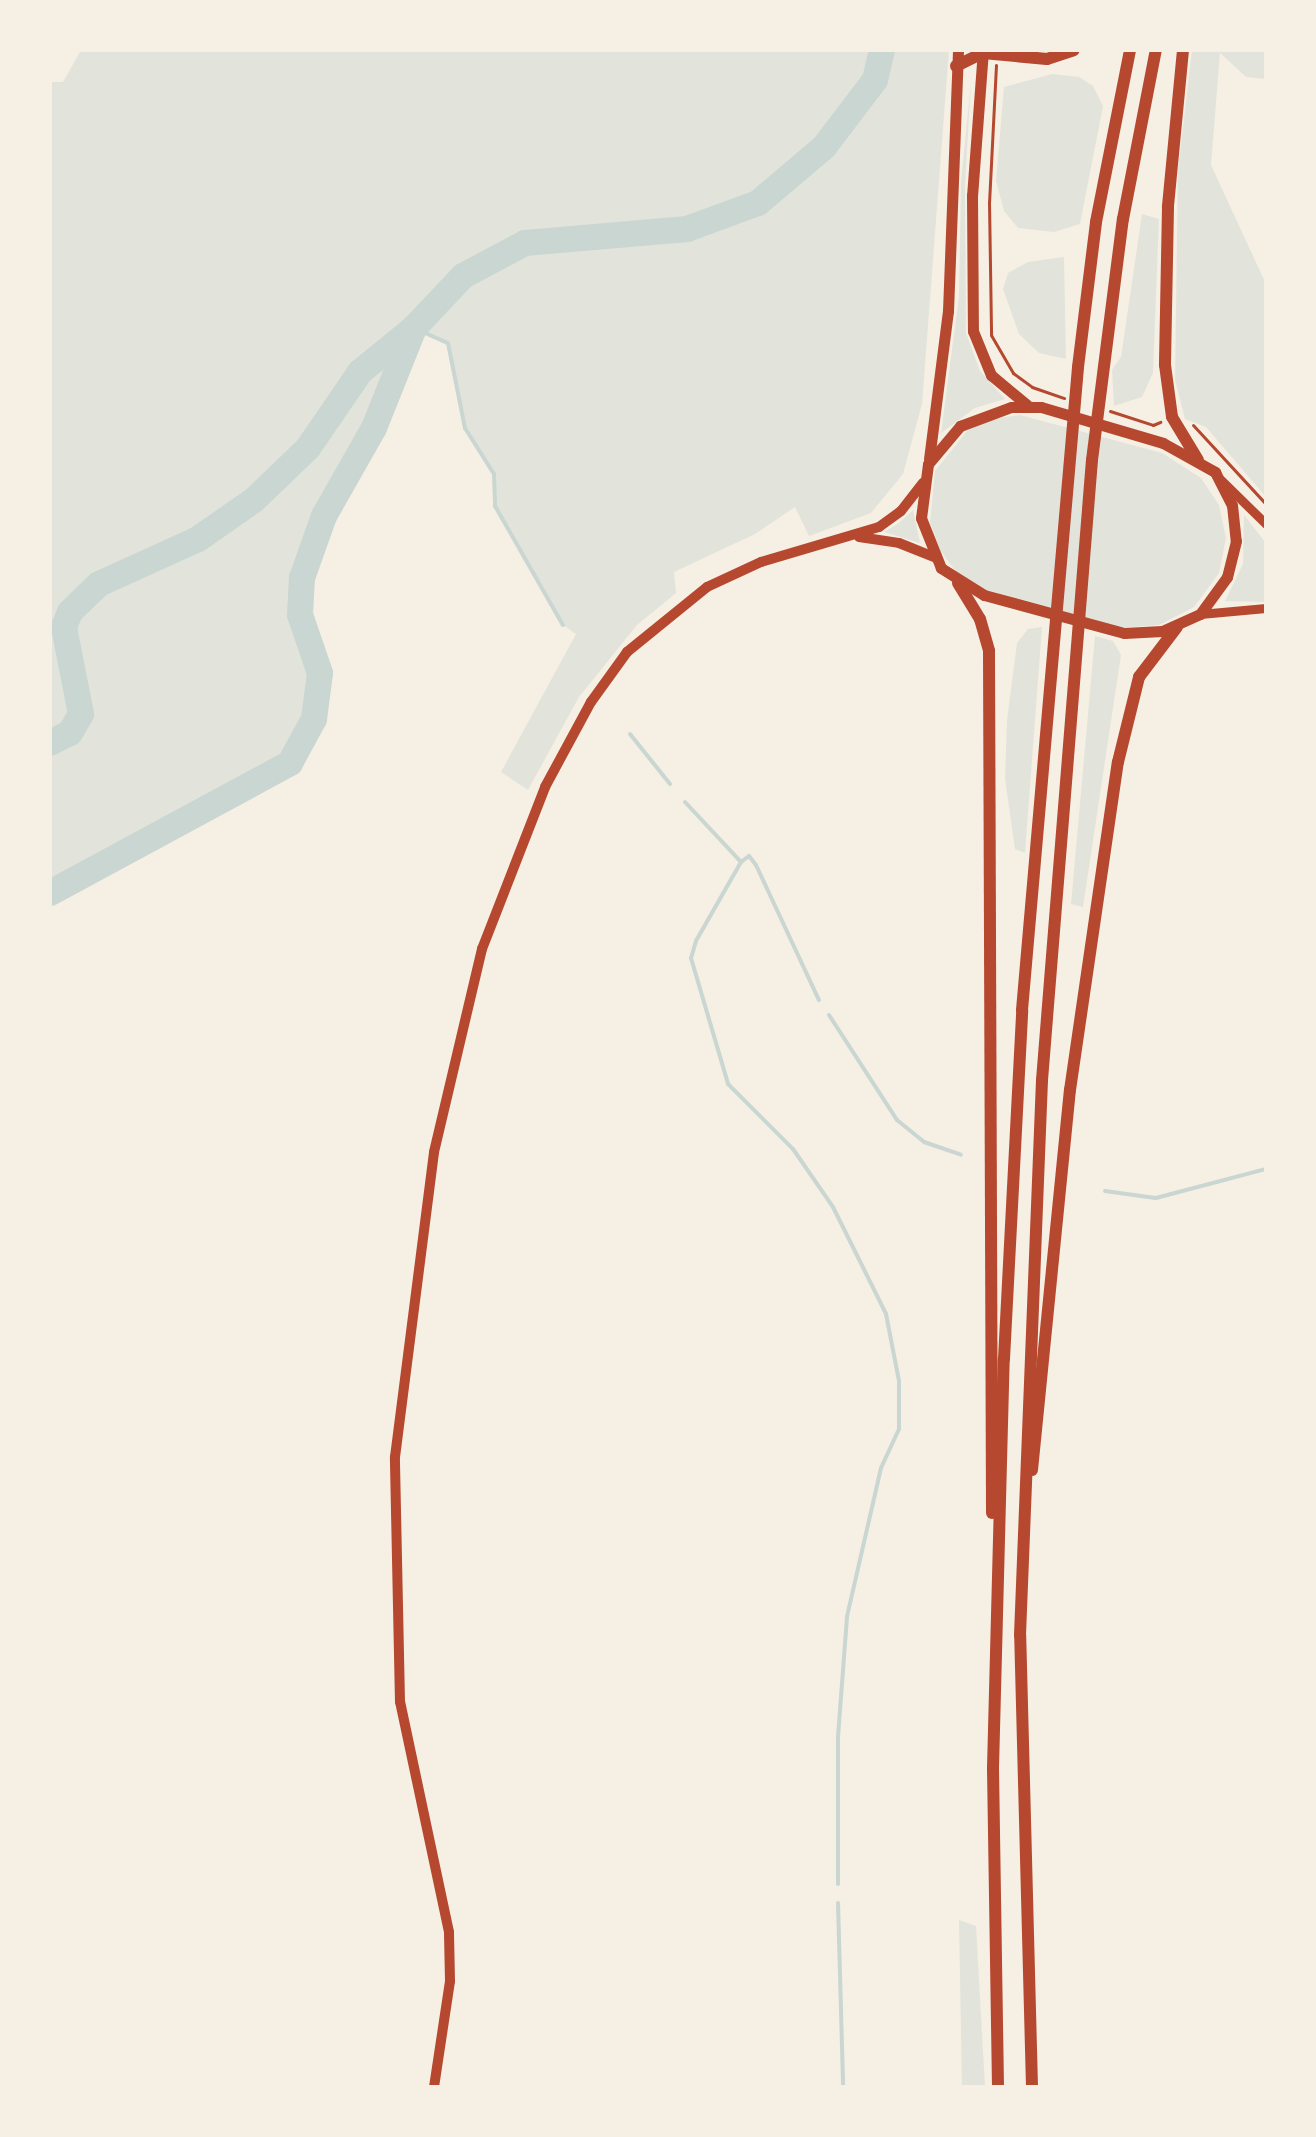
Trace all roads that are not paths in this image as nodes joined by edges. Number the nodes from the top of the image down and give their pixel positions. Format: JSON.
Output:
{"nodes":[{"id":1,"x":958,"y":50,"type":"edge"},
{"id":2,"x":1074,"y":50,"type":"edge"},
{"id":3,"x":1130,"y":50,"type":"edge"},
{"id":4,"x":1156,"y":50,"type":"edge"},
{"id":5,"x":1183,"y":50,"type":"edge"},
{"id":6,"x":983,"y":51,"type":"edge"},
{"id":7,"x":956,"y":66,"type":"junction"},
{"id":8,"x":1027,"y":405,"type":"junction"},
{"id":9,"x":1198,"y":460,"type":"junction"},
{"id":10,"x":928,"y":464,"type":"junction"},
{"id":11,"x":1221,"y":480,"type":"junction"},
{"id":12,"x":923,"y":483,"type":"junction"},
{"id":13,"x":1266,"y":524,"type":"edge"},
{"id":14,"x":856,"y":537,"type":"junction"},
{"id":15,"x":934,"y":557,"type":"junction"},
{"id":16,"x":958,"y":583,"type":"junction"},
{"id":17,"x":1266,"y":608,"type":"edge"},
{"id":18,"x":1200,"y":614,"type":"junction"},
{"id":19,"x":1177,"y":627,"type":"junction"},
{"id":20,"x":1024,"y":1530,"type":"junction"},
{"id":21,"x":993,"y":1768,"type":"junction"},
{"id":22,"x":434,"y":2087,"type":"edge"},
{"id":23,"x":998,"y":2087,"type":"edge"},
{"id":24,"x":1032,"y":2087,"type":"edge"}],
"edges":[{"from":1,"to":7,"type":"main road"},
{"from":2,"to":6,"type":"highway"},
{"from":3,"to":21,"type":"highway"},
{"from":4,"to":20,"type":"highway"},
{"from":5,"to":9,"type":"highway"},
{"from":6,"to":7,"type":"highway"},
{"from":6,"to":8,"type":"main road"},
{"from":7,"to":10,"type":"main road"},
{"from":8,"to":9,"type":"main road"},
{"from":8,"to":10,"type":"main road"},
{"from":9,"to":11,"type":"main road"},
{"from":10,"to":12,"type":"main road"},
{"from":11,"to":13,"type":"street"},
{"from":11,"to":18,"type":"main road"},
{"from":12,"to":14,"type":"main road"},
{"from":12,"to":15,"type":"main road"},
{"from":14,"to":15,"type":"main road"},
{"from":14,"to":22,"type":"main road"},
{"from":15,"to":16,"type":"main road"},
{"from":16,"to":19,"type":"main road"},
{"from":16,"to":21,"type":"highway"},
{"from":17,"to":18,"type":"street"},
{"from":18,"to":19,"type":"main road"},
{"from":19,"to":20,"type":"highway"},
{"from":20,"to":24,"type":"highway"},
{"from":21,"to":23,"type":"highway"}]}
